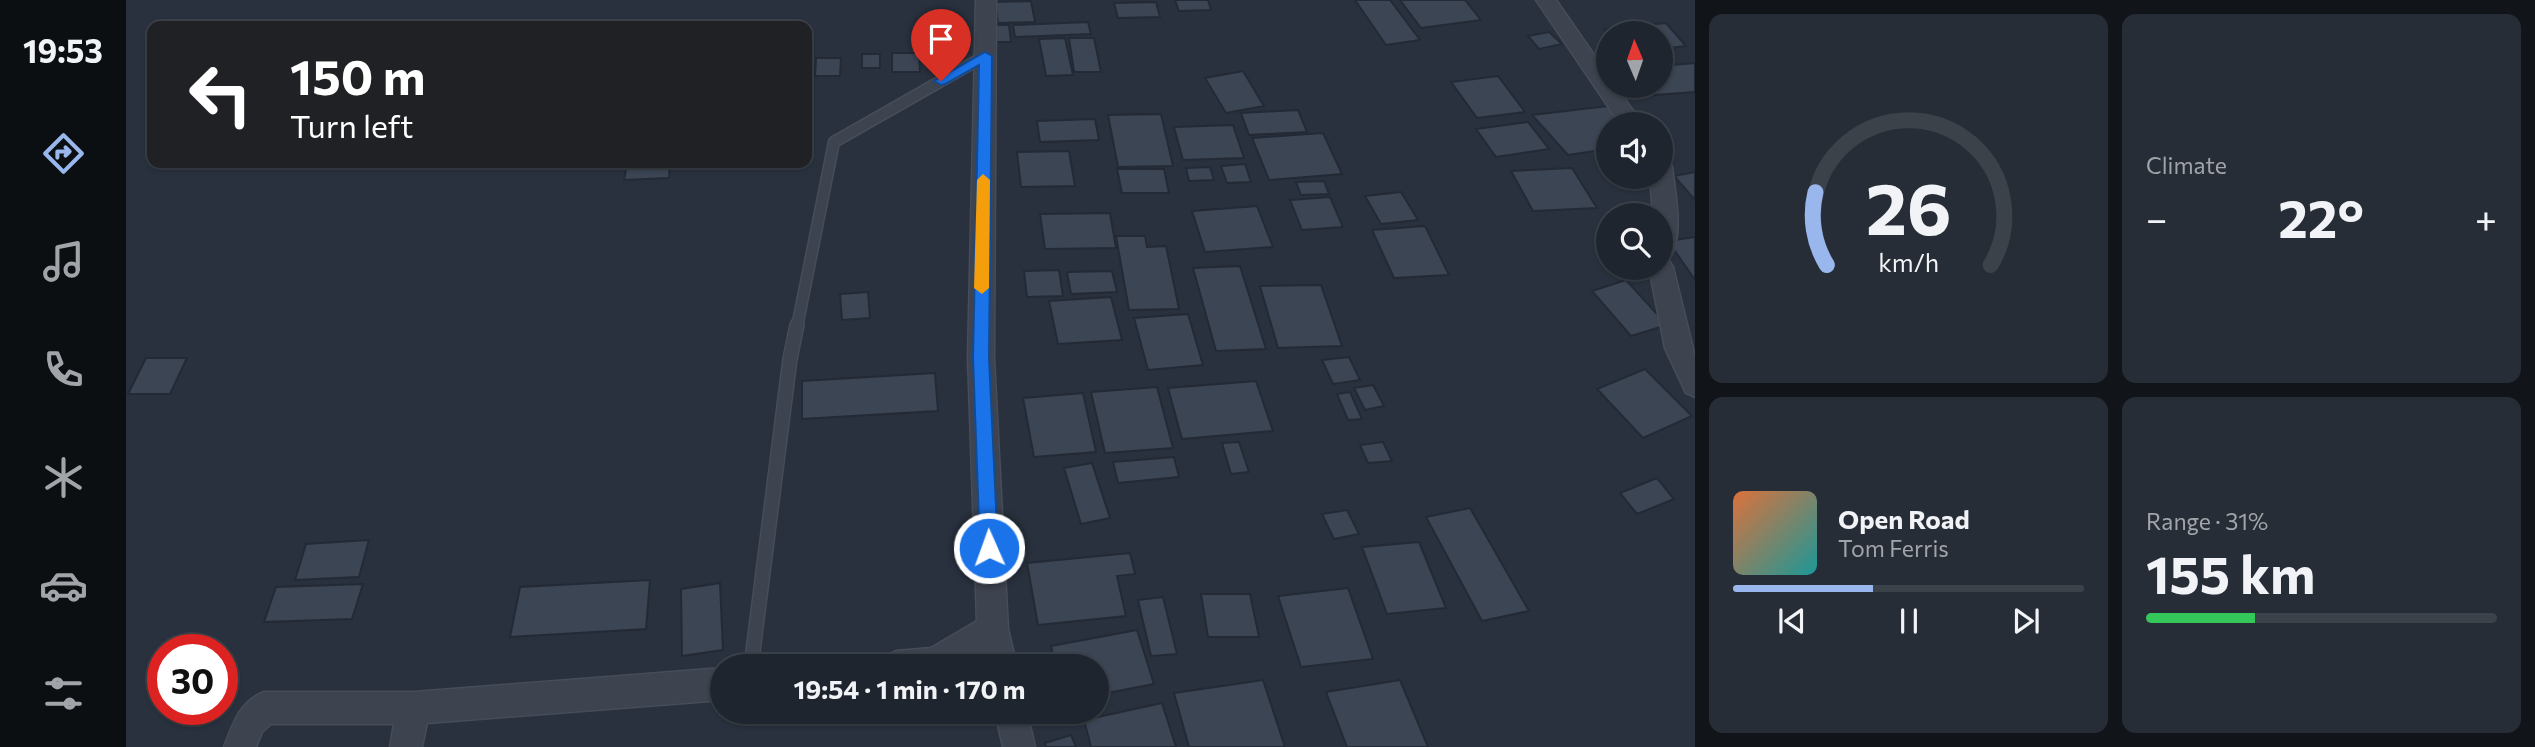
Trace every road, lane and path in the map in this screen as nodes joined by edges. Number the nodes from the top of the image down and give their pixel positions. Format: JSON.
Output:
{"nodes":[{"id":1,"x":986,"y":0,"type":"edge"},
{"id":2,"x":1546,"y":0,"type":"edge"},
{"id":3,"x":985,"y":56,"type":"junction"},
{"id":4,"x":1624,"y":112,"type":"edge"},
{"id":5,"x":1664,"y":280,"type":"edge"},
{"id":6,"x":1695,"y":384,"type":"edge"},
{"id":7,"x":993,"y":629,"type":"junction"},
{"id":8,"x":753,"y":654,"type":"edge"},
{"id":9,"x":950,"y":654,"type":"edge"},
{"id":10,"x":998,"y":654,"type":"edge"},
{"id":11,"x":710,"y":685,"type":"edge"},
{"id":12,"x":414,"y":708,"type":"junction"},
{"id":13,"x":1014,"y":724,"type":"edge"},
{"id":14,"x":240,"y":747,"type":"edge"},
{"id":15,"x":406,"y":747,"type":"edge"},
{"id":16,"x":1019,"y":747,"type":"edge"}],
"edges":[{"from":1,"to":3,"type":"street"},
{"from":2,"to":4,"type":"street"},
{"from":3,"to":7,"type":"street"},
{"from":3,"to":8,"type":"lane"},
{"from":5,"to":6,"type":"street"},
{"from":7,"to":9,"type":"street"},
{"from":7,"to":10,"type":"street"},
{"from":11,"to":12,"type":"street"},
{"from":12,"to":14,"type":"street"},
{"from":12,"to":15,"type":"street"},
{"from":13,"to":16,"type":"street"}]}
